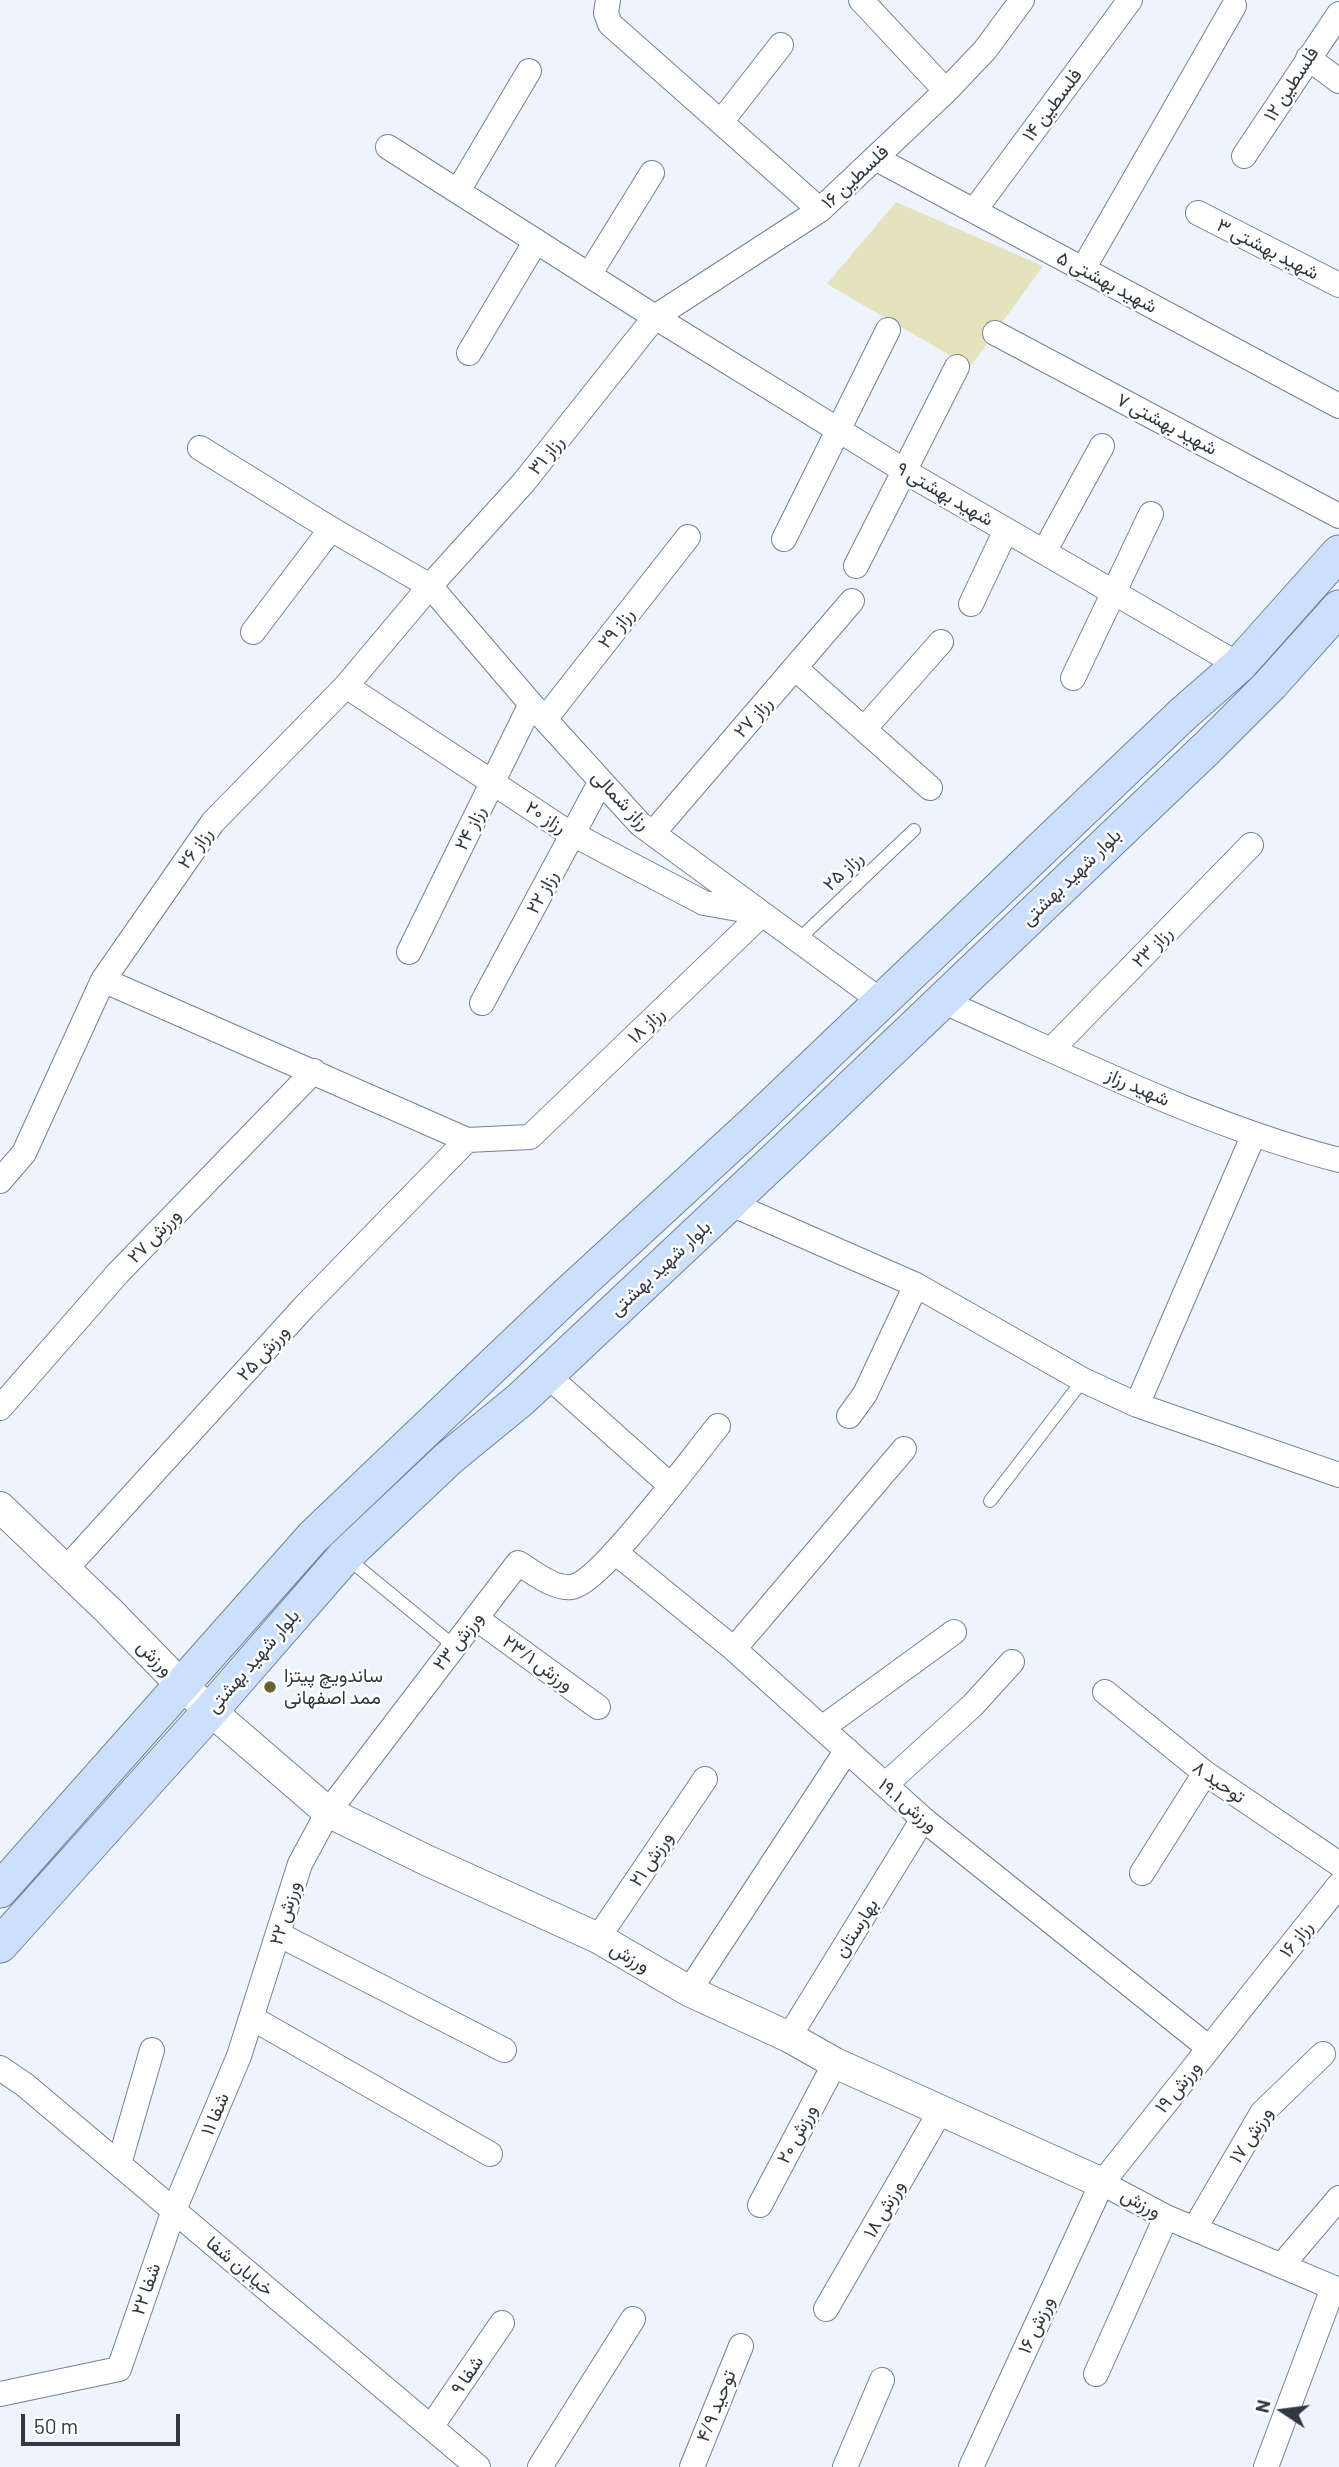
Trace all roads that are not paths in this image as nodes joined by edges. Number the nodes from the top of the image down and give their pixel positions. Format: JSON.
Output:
{"nodes":[{"id":1,"x":608,"y":0,"type":"edge"},
{"id":2,"x":861,"y":0,"type":"edge"},
{"id":3,"x":1022,"y":0,"type":"edge"},
{"id":4,"x":1130,"y":0,"type":"edge"},
{"id":5,"x":1234,"y":6,"type":"dead end"},
{"id":6,"x":1339,"y":14,"type":"edge"},
{"id":7,"x":780,"y":45,"type":"dead end"},
{"id":8,"x":1308,"y":58,"type":"junction"},
{"id":9,"x":530,"y":71,"type":"dead end"},
{"id":10,"x":1339,"y":81,"type":"edge"},
{"id":11,"x":946,"y":91,"type":"junction"},
{"id":12,"x":721,"y":122,"type":"junction"},
{"id":13,"x":388,"y":147,"type":"dead end"},
{"id":14,"x":1244,"y":156,"type":"dead end"},
{"id":15,"x":875,"y":158,"type":"junction"},
{"id":16,"x":652,"y":173,"type":"dead end"},
{"id":17,"x":458,"y":191,"type":"junction"},
{"id":18,"x":820,"y":210,"type":"junction"},
{"id":19,"x":974,"y":211,"type":"junction"},
{"id":20,"x":1198,"y":213,"type":"dead end"},
{"id":21,"x":536,"y":242,"type":"junction"},
{"id":22,"x":1083,"y":269,"type":"junction"},
{"id":23,"x":589,"y":275,"type":"junction"},
{"id":24,"x":1339,"y":285,"type":"edge"},
{"id":25,"x":655,"y":317,"type":"junction"},
{"id":26,"x":888,"y":331,"type":"dead end"},
{"id":27,"x":995,"y":333,"type":"dead end"},
{"id":28,"x":469,"y":353,"type":"dead end"},
{"id":29,"x":957,"y":367,"type":"dead end"},
{"id":30,"x":1339,"y":406,"type":"edge"},
{"id":31,"x":839,"y":430,"type":"junction"},
{"id":32,"x":1102,"y":446,"type":"dead end"},
{"id":33,"x":200,"y":448,"type":"dead end"},
{"id":34,"x":904,"y":470,"type":"junction"},
{"id":35,"x":1151,"y":514,"type":"dead end"},
{"id":36,"x":1339,"y":516,"type":"edge"},
{"id":37,"x":331,"y":529,"type":"junction"},
{"id":38,"x":1006,"y":530,"type":"junction"},
{"id":39,"x":688,"y":537,"type":"dead end"},
{"id":40,"x":785,"y":539,"type":"dead end"},
{"id":41,"x":1044,"y":552,"type":"junction"},
{"id":42,"x":1339,"y":554,"type":"edge"},
{"id":43,"x":856,"y":566,"type":"dead end"},
{"id":44,"x":430,"y":586,"type":"junction"},
{"id":45,"x":1114,"y":592,"type":"junction"},
{"id":46,"x":852,"y":601,"type":"dead end"},
{"id":47,"x":971,"y":604,"type":"dead end"},
{"id":48,"x":1339,"y":608,"type":"edge"},
{"id":49,"x":253,"y":632,"type":"dead end"},
{"id":50,"x":941,"y":642,"type":"dead end"},
{"id":51,"x":1239,"y":665,"type":"junction"},
{"id":52,"x":795,"y":668,"type":"junction"},
{"id":53,"x":1073,"y":678,"type":"dead end"},
{"id":54,"x":346,"y":686,"type":"junction"},
{"id":55,"x":538,"y":712,"type":"junction"},
{"id":56,"x":864,"y":729,"type":"junction"},
{"id":57,"x":601,"y":781,"type":"junction"},
{"id":58,"x":493,"y":783,"type":"junction"},
{"id":59,"x":930,"y":788,"type":"dead end"},
{"id":60,"x":914,"y":830,"type":"dead end"},
{"id":61,"x":573,"y":834,"type":"junction"},
{"id":62,"x":653,"y":834,"type":"junction"},
{"id":63,"x":1251,"y":845,"type":"dead end"},
{"id":64,"x":762,"y":914,"type":"junction"},
{"id":65,"x":798,"y":940,"type":"junction"},
{"id":66,"x":409,"y":953,"type":"dead end"},
{"id":67,"x":103,"y":980,"type":"junction"},
{"id":68,"x":881,"y":1001,"type":"junction"},
{"id":69,"x":942,"y":1001,"type":"junction"},
{"id":70,"x":482,"y":1003,"type":"dead end"},
{"id":71,"x":1052,"y":1049,"type":"junction"},
{"id":72,"x":314,"y":1071,"type":"junction"},
{"id":73,"x":743,"y":1132,"type":"junction"},
{"id":74,"x":1254,"y":1134,"type":"junction"},
{"id":75,"x":467,"y":1140,"type":"junction"},
{"id":76,"x":1339,"y":1160,"type":"edge"},
{"id":77,"x":772,"y":1163,"type":"junction"},
{"id":78,"x":0,"y":1181,"type":"edge"},
{"id":79,"x":729,"y":1203,"type":"junction"},
{"id":80,"x":916,"y":1285,"type":"junction"},
{"id":81,"x":547,"y":1375,"type":"junction"},
{"id":82,"x":1083,"y":1380,"type":"junction"},
{"id":83,"x":1137,"y":1405,"type":"junction"},
{"id":84,"x":0,"y":1408,"type":"edge"},
{"id":85,"x":849,"y":1416,"type":"dead end"},
{"id":86,"x":718,"y":1426,"type":"dead end"},
{"id":87,"x":904,"y":1449,"type":"dead end"},
{"id":88,"x":1339,"y":1475,"type":"edge"},
{"id":89,"x":670,"y":1485,"type":"junction"},
{"id":90,"x":990,"y":1501,"type":"dead end"},
{"id":91,"x":0,"y":1507,"type":"edge"},
{"id":92,"x":615,"y":1552,"type":"junction"},
{"id":93,"x":345,"y":1556,"type":"junction"},
{"id":94,"x":64,"y":1571,"type":"junction"},
{"id":95,"x":477,"y":1619,"type":"junction"},
{"id":96,"x":954,"y":1632,"type":"dead end"},
{"id":97,"x":454,"y":1646,"type":"junction"},
{"id":98,"x":734,"y":1649,"type":"junction"},
{"id":99,"x":1012,"y":1662,"type":"dead end"},
{"id":100,"x":182,"y":1686,"type":"junction"},
{"id":101,"x":1105,"y":1692,"type":"dead end"},
{"id":102,"x":598,"y":1707,"type":"dead end"},
{"id":103,"x":211,"y":1710,"type":"junction"},
{"id":104,"x":822,"y":1728,"type":"junction"},
{"id":105,"x":847,"y":1750,"type":"junction"},
{"id":106,"x":1205,"y":1773,"type":"junction"},
{"id":107,"x":705,"y":1779,"type":"dead end"},
{"id":108,"x":885,"y":1785,"type":"junction"},
{"id":109,"x":328,"y":1812,"type":"junction"},
{"id":110,"x":923,"y":1819,"type":"junction"},
{"id":111,"x":1339,"y":1864,"type":"edge"},
{"id":112,"x":1142,"y":1873,"type":"dead end"},
{"id":113,"x":1339,"y":1885,"type":"edge"},
{"id":114,"x":0,"y":1889,"type":"edge"},
{"id":115,"x":278,"y":1934,"type":"junction"},
{"id":116,"x":598,"y":1938,"type":"junction"},
{"id":117,"x":0,"y":1945,"type":"edge"},
{"id":118,"x":689,"y":1991,"type":"junction"},
{"id":119,"x":1254,"y":1992,"type":"joint"},
{"id":120,"x":252,"y":2018,"type":"junction"},
{"id":121,"x":789,"y":2037,"type":"junction"},
{"id":122,"x":1209,"y":2048,"type":"junction"},
{"id":123,"x":152,"y":2050,"type":"dead end"},
{"id":124,"x":504,"y":2050,"type":"dead end"},
{"id":125,"x":1323,"y":2054,"type":"dead end"},
{"id":126,"x":835,"y":2063,"type":"junction"},
{"id":127,"x":0,"y":2068,"type":"edge"},
{"id":128,"x":942,"y":2110,"type":"junction"},
{"id":129,"x":489,"y":2154,"type":"dead end"},
{"id":130,"x":119,"y":2164,"type":"junction"},
{"id":131,"x":1102,"y":2183,"type":"junction"},
{"id":132,"x":1339,"y":2198,"type":"edge"},
{"id":133,"x":760,"y":2205,"type":"dead end"},
{"id":134,"x":174,"y":2210,"type":"junction"},
{"id":135,"x":1166,"y":2217,"type":"junction"},
{"id":136,"x":1195,"y":2228,"type":"junction"},
{"id":137,"x":1282,"y":2265,"type":"junction"},
{"id":138,"x":1336,"y":2289,"type":"edge"},
{"id":139,"x":826,"y":2309,"type":"dead end"},
{"id":140,"x":633,"y":2319,"type":"dead end"},
{"id":141,"x":502,"y":2323,"type":"dead end"},
{"id":142,"x":741,"y":2346,"type":"dead end"},
{"id":143,"x":1096,"y":2374,"type":"dead end"},
{"id":144,"x":881,"y":2381,"type":"dead end"},
{"id":145,"x":0,"y":2394,"type":"edge"},
{"id":146,"x":432,"y":2427,"type":"junction"},
{"id":147,"x":475,"y":2466,"type":"edge"},
{"id":148,"x":540,"y":2467,"type":"edge"},
{"id":149,"x":692,"y":2467,"type":"edge"},
{"id":150,"x":845,"y":2467,"type":"edge"},
{"id":151,"x":971,"y":2467,"type":"edge"},
{"id":152,"x":1266,"y":2467,"type":"edge"}],
"edges":[{"from":1,"to":12,"type":"street"},
{"from":2,"to":11,"type":"street"},
{"from":3,"to":11,"type":"street","name":"فلسطین ۱۶"},
{"from":4,"to":19,"type":"street","name":"فلسطین ۱۴"},
{"from":5,"to":22,"type":"street"},
{"from":6,"to":8,"type":"street","name":"فلسطین ۱۲"},
{"from":7,"to":12,"type":"street"},
{"from":8,"to":10,"type":"street"},
{"from":8,"to":14,"type":"street","name":"فلسطین ۱۲"},
{"from":9,"to":17,"type":"street"},
{"from":11,"to":15,"type":"street","name":"فلسطین ۱۶"},
{"from":12,"to":18,"type":"street"},
{"from":13,"to":17,"type":"street","name":"شهید بهشتی ۹"},
{"from":15,"to":18,"type":"street","name":"فلسطین ۱۶"},
{"from":15,"to":19,"type":"street","name":"شهید بهشتی ۵"},
{"from":16,"to":23,"type":"street"},
{"from":17,"to":21,"type":"street","name":"شهید بهشتی ۹"},
{"from":18,"to":25,"type":"street","name":"فلسطین ۱۶"},
{"from":19,"to":22,"type":"street","name":"شهید بهشتی ۵"},
{"from":20,"to":24,"type":"street","name":"شهید بهشتی ۳"},
{"from":21,"to":23,"type":"street","name":"شهید بهشتی ۹"},
{"from":21,"to":28,"type":"street"},
{"from":22,"to":30,"type":"street","name":"شهید بهشتی ۵"},
{"from":23,"to":25,"type":"street","name":"شهید بهشتی ۹"},
{"from":25,"to":31,"type":"street","name":"شهید بهشتی ۹"},
{"from":25,"to":44,"type":"street","name":"رزاز ۳۱"},
{"from":26,"to":31,"type":"street"},
{"from":27,"to":36,"type":"street","name":"شهید بهشتی ۷"},
{"from":29,"to":34,"type":"street"},
{"from":31,"to":34,"type":"street","name":"شهید بهشتی ۹"},
{"from":31,"to":40,"type":"street"},
{"from":32,"to":41,"type":"street"},
{"from":33,"to":37,"type":"street","name":"رزاز شمالی"},
{"from":34,"to":38,"type":"street","name":"شهید بهشتی ۹"},
{"from":34,"to":43,"type":"street"},
{"from":35,"to":45,"type":"street"},
{"from":37,"to":44,"type":"street","name":"رزاز شمالی"},
{"from":37,"to":49,"type":"street"},
{"from":38,"to":41,"type":"street","name":"شهید بهشتی ۹"},
{"from":38,"to":47,"type":"street"},
{"from":39,"to":55,"type":"street","name":"رزاز ۲۹"},
{"from":41,"to":45,"type":"street","name":"شهید بهشتی ۹"},
{"from":42,"to":51,"type":"main road","name":"بلوار شهید بهشتی"},
{"from":44,"to":54,"type":"street","name":"رزاز ۲۶"},
{"from":44,"to":55,"type":"street","name":"رزاز شمالی"},
{"from":45,"to":51,"type":"street","name":"شهید بهشتی ۹"},
{"from":45,"to":53,"type":"street"},
{"from":46,"to":52,"type":"street","name":"رزاز ۲۷"},
{"from":48,"to":69,"type":"main road","name":"بلوار شهید بهشتی"},
{"from":50,"to":56,"type":"street"},
{"from":51,"to":68,"type":"main road","name":"بلوار شهید بهشتی"},
{"from":52,"to":56,"type":"street"},
{"from":52,"to":62,"type":"street","name":"رزاز ۲۷"},
{"from":54,"to":58,"type":"street","name":"رزاز ۲۰"},
{"from":54,"to":67,"type":"street","name":"رزاز ۲۶"},
{"from":55,"to":57,"type":"street","name":"رزاز شمالی"},
{"from":55,"to":58,"type":"street","name":"رزاز ۲۴"},
{"from":56,"to":59,"type":"street"},
{"from":57,"to":61,"type":"street","name":"رزاز ۲۲"},
{"from":57,"to":62,"type":"street","name":"رزاز شمالی"},
{"from":58,"to":61,"type":"street","name":"رزاز ۲۰"},
{"from":58,"to":66,"type":"street","name":"رزاز ۲۴"},
{"from":60,"to":65,"type":"lane","name":"رزاز ۲۵"},
{"from":61,"to":64,"type":"street","name":"رزاز ۲۰"},
{"from":61,"to":70,"type":"street","name":"رزاز ۲۲"},
{"from":62,"to":64,"type":"street","name":"رزاز شمالی"},
{"from":63,"to":71,"type":"street","name":"رزاز ۲۳"},
{"from":64,"to":65,"type":"street","name":"رزاز شمالی"},
{"from":64,"to":75,"type":"street","name":"رزاز ۱۸"},
{"from":65,"to":68,"type":"street","name":"رزاز شمالی"},
{"from":67,"to":72,"type":"street"},
{"from":67,"to":78,"type":"street","name":"رزاز ۲۶"},
{"from":68,"to":73,"type":"main road","name":"بلوار شهید بهشتی"},
{"from":69,"to":71,"type":"street","name":"شهید رزاز"},
{"from":69,"to":77,"type":"main road","name":"بلوار شهید بهشتی"},
{"from":71,"to":74,"type":"street","name":"شهید رزاز"},
{"from":72,"to":75,"type":"street"},
{"from":72,"to":84,"type":"street","name":"ورزش ۲۷"},
{"from":73,"to":77,"type":"main road"},
{"from":73,"to":100,"type":"main road","name":"بلوار شهید بهشتی"},
{"from":74,"to":76,"type":"street","name":"شهید رزاز"},
{"from":74,"to":83,"type":"street"},
{"from":75,"to":94,"type":"street","name":"ورزش ۲۵"},
{"from":77,"to":79,"type":"main road","name":"بلوار شهید بهشتی"},
{"from":79,"to":80,"type":"street"},
{"from":79,"to":81,"type":"main road","name":"بلوار شهید بهشتی"},
{"from":80,"to":82,"type":"street"},
{"from":80,"to":85,"type":"street"},
{"from":81,"to":89,"type":"street"},
{"from":81,"to":93,"type":"main road","name":"بلوار شهید بهشتی"},
{"from":82,"to":83,"type":"street"},
{"from":82,"to":90,"type":"lane"},
{"from":83,"to":88,"type":"street"},
{"from":86,"to":89,"type":"street"},
{"from":87,"to":98,"type":"street"},
{"from":89,"to":92,"type":"street"},
{"from":91,"to":94,"type":"street","name":"ورزش"},
{"from":92,"to":95,"type":"street","name":"ورزش ۲۳"},
{"from":92,"to":98,"type":"street","name":"ورزش ۱۹.۱"},
{"from":93,"to":97,"type":"lane"},
{"from":93,"to":103,"type":"main road","name":"بلوار شهید بهشتی"},
{"from":94,"to":100,"type":"street","name":"ورزش"},
{"from":95,"to":97,"type":"street","name":"ورزش ۲۳"},
{"from":95,"to":102,"type":"street","name":"ورزش ۲۳/۱"},
{"from":96,"to":104,"type":"street"},
{"from":97,"to":109,"type":"street","name":"ورزش ۲۳"},
{"from":98,"to":104,"type":"street","name":"ورزش ۱۹.۱"},
{"from":99,"to":108,"type":"street"},
{"from":100,"to":103,"type":"street","name":"ورزش"},
{"from":100,"to":114,"type":"main road","name":"بلوار شهید بهشتی"},
{"from":101,"to":106,"type":"street","name":"توحید ۸"},
{"from":103,"to":109,"type":"street","name":"ورزش"},
{"from":103,"to":117,"type":"main road","name":"بلوار شهید بهشتی"},
{"from":104,"to":105,"type":"street","name":"ورزش ۱۹.۱"},
{"from":105,"to":108,"type":"street","name":"ورزش ۱۹.۱"},
{"from":105,"to":118,"type":"street"},
{"from":106,"to":111,"type":"street","name":"توحید ۸"},
{"from":106,"to":112,"type":"street"},
{"from":107,"to":116,"type":"street","name":"ورزش ۲۱"},
{"from":108,"to":110,"type":"street","name":"ورزش ۱۹.۱"},
{"from":109,"to":115,"type":"street","name":"ورزش ۲۲"},
{"from":109,"to":116,"type":"street","name":"ورزش"},
{"from":110,"to":121,"type":"street","name":"بهارستان"},
{"from":110,"to":122,"type":"street","name":"ورزش ۱۹.۱"},
{"from":113,"to":119,"type":"street","name":"رزاز ۱۶"},
{"from":115,"to":120,"type":"street","name":"ورزش ۲۲"},
{"from":115,"to":124,"type":"street"},
{"from":116,"to":118,"type":"street","name":"ورزش"},
{"from":118,"to":121,"type":"street","name":"ورزش"},
{"from":119,"to":122,"type":"street","name":"ورزش ۱۹"},
{"from":120,"to":129,"type":"street"},
{"from":120,"to":134,"type":"street","name":"شفا ۱۱"},
{"from":121,"to":126,"type":"street","name":"ورزش"},
{"from":122,"to":131,"type":"street","name":"ورزش ۱۹"},
{"from":123,"to":130,"type":"street"},
{"from":125,"to":136,"type":"street","name":"ورزش ۱۷"},
{"from":126,"to":128,"type":"street","name":"ورزش"},
{"from":126,"to":133,"type":"street","name":"ورزش ۲۰"},
{"from":127,"to":130,"type":"street","name":"خیابان شفا"},
{"from":128,"to":131,"type":"street","name":"ورزش"},
{"from":128,"to":139,"type":"street","name":"ورزش ۱۸"},
{"from":130,"to":134,"type":"street","name":"خیابان شفا"},
{"from":131,"to":135,"type":"street","name":"ورزش"},
{"from":131,"to":151,"type":"street","name":"ورزش ۱۶"},
{"from":132,"to":137,"type":"street"},
{"from":134,"to":145,"type":"street","name":"شفا ۲۲"},
{"from":134,"to":146,"type":"street","name":"خیابان شفا"},
{"from":135,"to":136,"type":"street","name":"ورزش"},
{"from":135,"to":143,"type":"street"},
{"from":136,"to":137,"type":"street","name":"ورزش"},
{"from":137,"to":138,"type":"street","name":"ورزش"},
{"from":138,"to":152,"type":"street"},
{"from":140,"to":148,"type":"street"},
{"from":141,"to":146,"type":"street","name":"شفا ۹"},
{"from":142,"to":149,"type":"street","name":"توحید ۴/۹"},
{"from":144,"to":150,"type":"street"},
{"from":146,"to":147,"type":"street","name":"خیابان شفا"}]}
